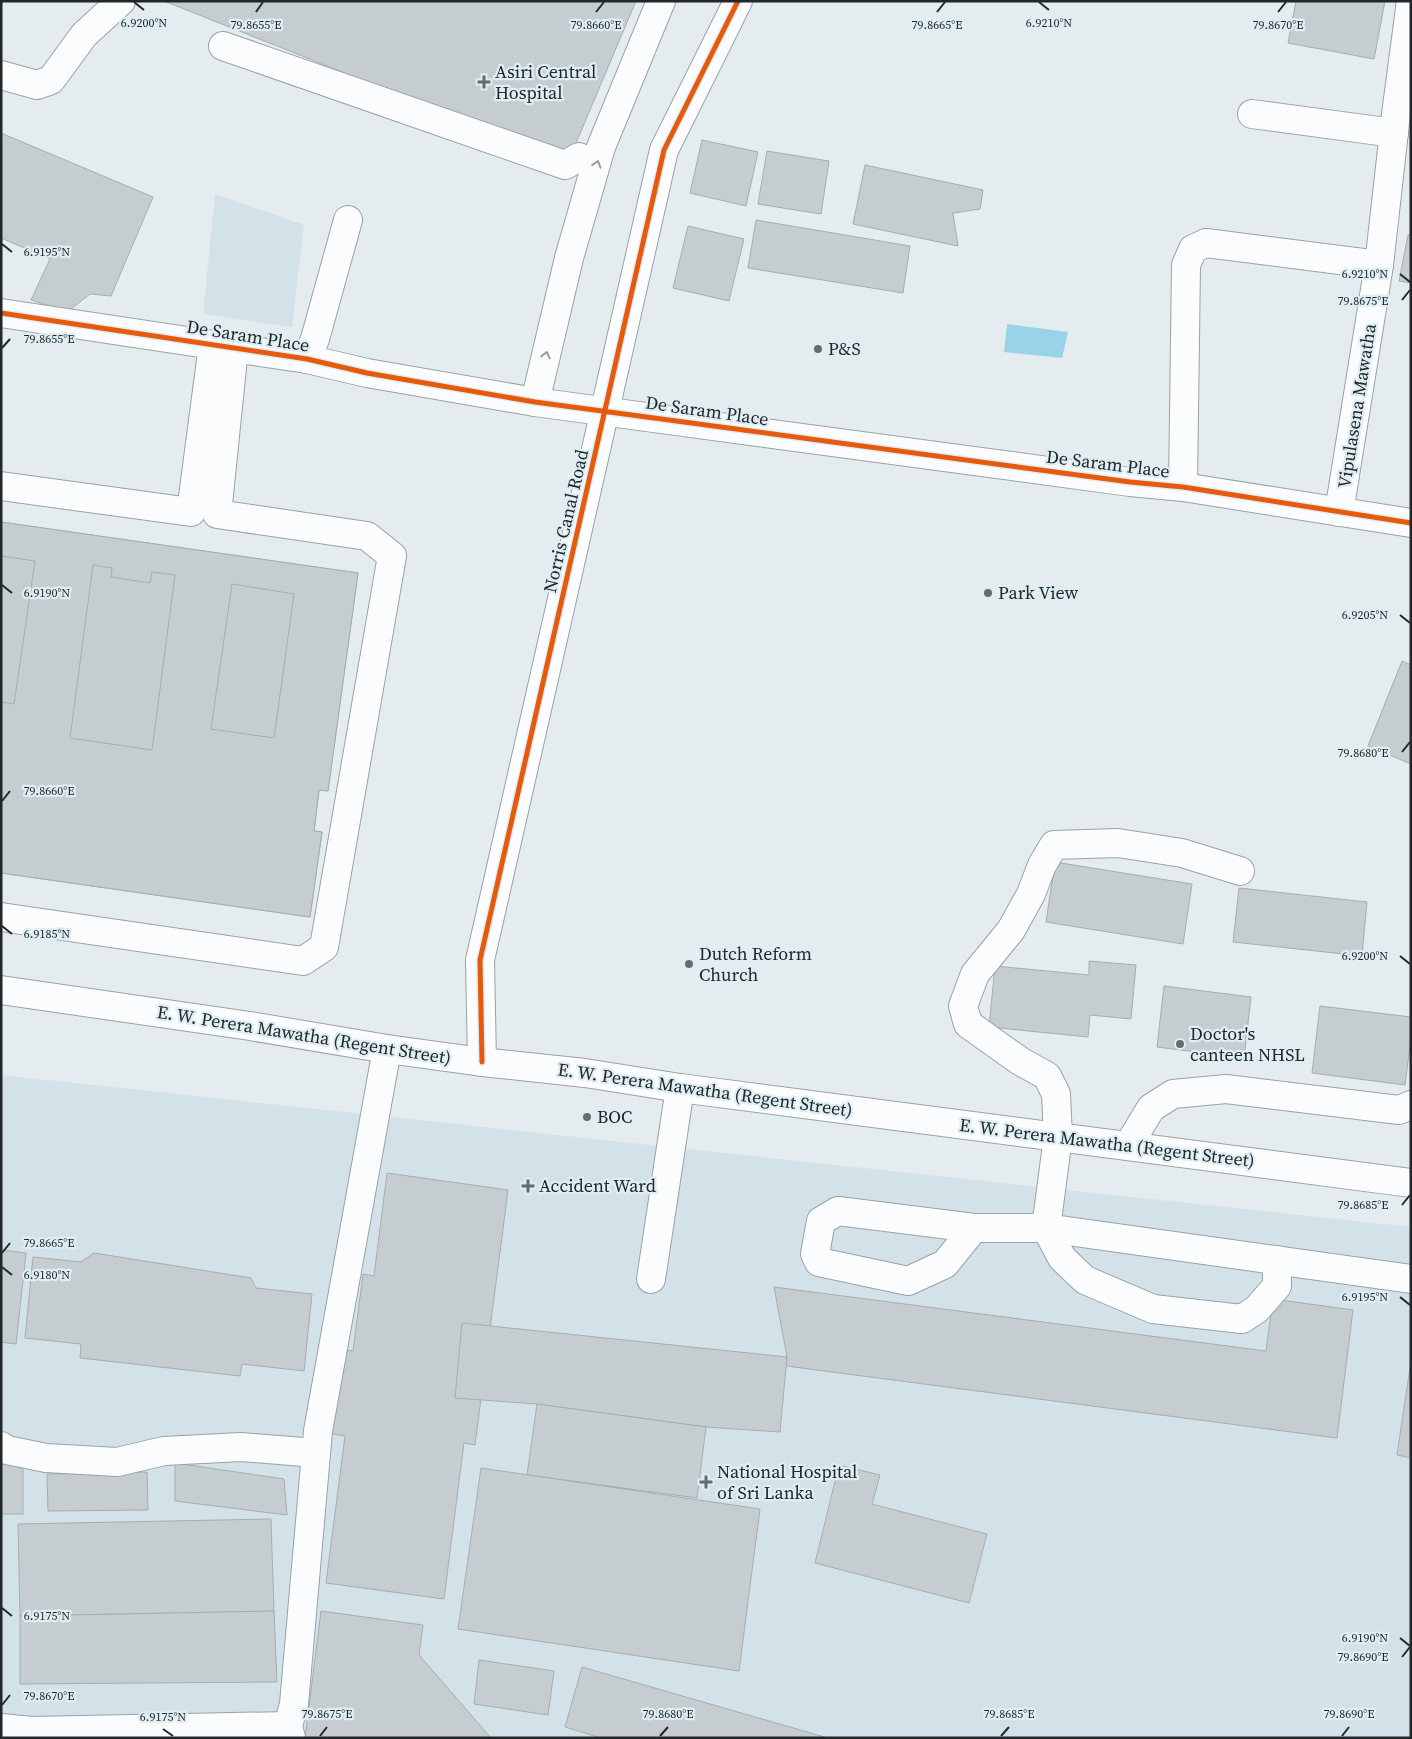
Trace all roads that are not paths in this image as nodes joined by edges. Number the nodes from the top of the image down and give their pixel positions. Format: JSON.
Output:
{"nodes":[{"id":1,"x":121,"y":1,"type":"edge"},
{"id":2,"x":644,"y":1,"type":"edge"},
{"id":3,"x":661,"y":1,"type":"edge"},
{"id":4,"x":738,"y":1,"type":"edge"},
{"id":5,"x":1411,"y":2,"type":"edge"},
{"id":6,"x":223,"y":46,"type":"dead end"},
{"id":7,"x":1,"y":75,"type":"edge"},
{"id":8,"x":1252,"y":114,"type":"dead end"},
{"id":9,"x":1400,"y":121,"type":"edge"},
{"id":10,"x":579,"y":157,"type":"junction"},
{"id":11,"x":348,"y":220,"type":"dead end"},
{"id":12,"x":569,"y":258,"type":"junction"},
{"id":13,"x":1379,"y":265,"type":"junction"},
{"id":14,"x":1,"y":312,"type":"edge"},
{"id":15,"x":224,"y":346,"type":"junction"},
{"id":16,"x":307,"y":359,"type":"junction"},
{"id":17,"x":535,"y":402,"type":"junction"},
{"id":18,"x":605,"y":411,"type":"junction"},
{"id":19,"x":1,"y":486,"type":"edge"},
{"id":20,"x":1183,"y":487,"type":"junction"},
{"id":21,"x":1340,"y":512,"type":"junction"},
{"id":22,"x":1411,"y":523,"type":"edge"},
{"id":23,"x":1240,"y":871,"type":"dead end"},
{"id":24,"x":1,"y":917,"type":"edge"},
{"id":25,"x":1,"y":990,"type":"edge"},
{"id":26,"x":388,"y":1049,"type":"junction"},
{"id":27,"x":482,"y":1062,"type":"junction"},
{"id":28,"x":680,"y":1088,"type":"junction"},
{"id":29,"x":1411,"y":1106,"type":"edge"},
{"id":30,"x":1058,"y":1137,"type":"junction"},
{"id":31,"x":1128,"y":1146,"type":"junction"},
{"id":32,"x":1411,"y":1183,"type":"edge"},
{"id":33,"x":974,"y":1228,"type":"junction"},
{"id":34,"x":1046,"y":1228,"type":"junction"},
{"id":35,"x":1277,"y":1260,"type":"junction"},
{"id":36,"x":652,"y":1279,"type":"dead end"},
{"id":37,"x":1411,"y":1279,"type":"edge"},
{"id":38,"x":1,"y":1446,"type":"edge"},
{"id":39,"x":316,"y":1453,"type":"junction"},
{"id":40,"x":1,"y":1728,"type":"edge"},
{"id":41,"x":290,"y":1732,"type":"edge"}],
"edges":[{"from":1,"to":7,"type":"street"},
{"from":2,"to":10,"type":"street"},
{"from":12,"to":3,"type":"street","one_way":true},
{"from":4,"to":18,"type":"street","name":"Norris Canal Road"},
{"from":5,"to":9,"type":"street","name":"Vipulasena Mawatha"},
{"from":6,"to":10,"type":"street"},
{"from":8,"to":9,"type":"street"},
{"from":9,"to":13,"type":"street","name":"Vipulasena Mawatha"},
{"from":10,"to":12,"type":"street"},
{"from":11,"to":16,"type":"street"},
{"from":17,"to":12,"type":"street","one_way":true},
{"from":13,"to":20,"type":"street"},
{"from":13,"to":21,"type":"street","name":"Vipulasena Mawatha"},
{"from":14,"to":15,"type":"street","name":"De Saram Place"},
{"from":15,"to":16,"type":"street","name":"De Saram Place"},
{"from":15,"to":19,"type":"street"},
{"from":15,"to":24,"type":"street"},
{"from":16,"to":17,"type":"street","name":"De Saram Place"},
{"from":17,"to":18,"type":"street","name":"De Saram Place"},
{"from":18,"to":20,"type":"street","name":"De Saram Place"},
{"from":18,"to":27,"type":"street","name":"Norris Canal Road"},
{"from":20,"to":21,"type":"street","name":"De Saram Place"},
{"from":21,"to":22,"type":"street","name":"De Saram Place"},
{"from":23,"to":30,"type":"street"},
{"from":25,"to":26,"type":"street","name":"E. W. Perera Mawatha (Regent Street)"},
{"from":26,"to":27,"type":"street","name":"E. W. Perera Mawatha (Regent Street)"},
{"from":26,"to":39,"type":"street"},
{"from":27,"to":28,"type":"street","name":"E. W. Perera Mawatha (Regent Street)"},
{"from":28,"to":30,"type":"street","name":"E. W. Perera Mawatha (Regent Street)"},
{"from":28,"to":36,"type":"street"},
{"from":29,"to":31,"type":"street"},
{"from":30,"to":31,"type":"street","name":"E. W. Perera Mawatha (Regent Street)"},
{"from":30,"to":34,"type":"street"},
{"from":31,"to":32,"type":"street","name":"E. W. Perera Mawatha (Regent Street)"},
{"from":33,"to":33,"type":"street"},
{"from":33,"to":34,"type":"street"},
{"from":34,"to":35,"type":"street"},
{"from":34,"to":35,"type":"street"},
{"from":35,"to":37,"type":"street"},
{"from":38,"to":39,"type":"street"},
{"from":39,"to":41,"type":"street"},
{"from":40,"to":41,"type":"street"}]}
